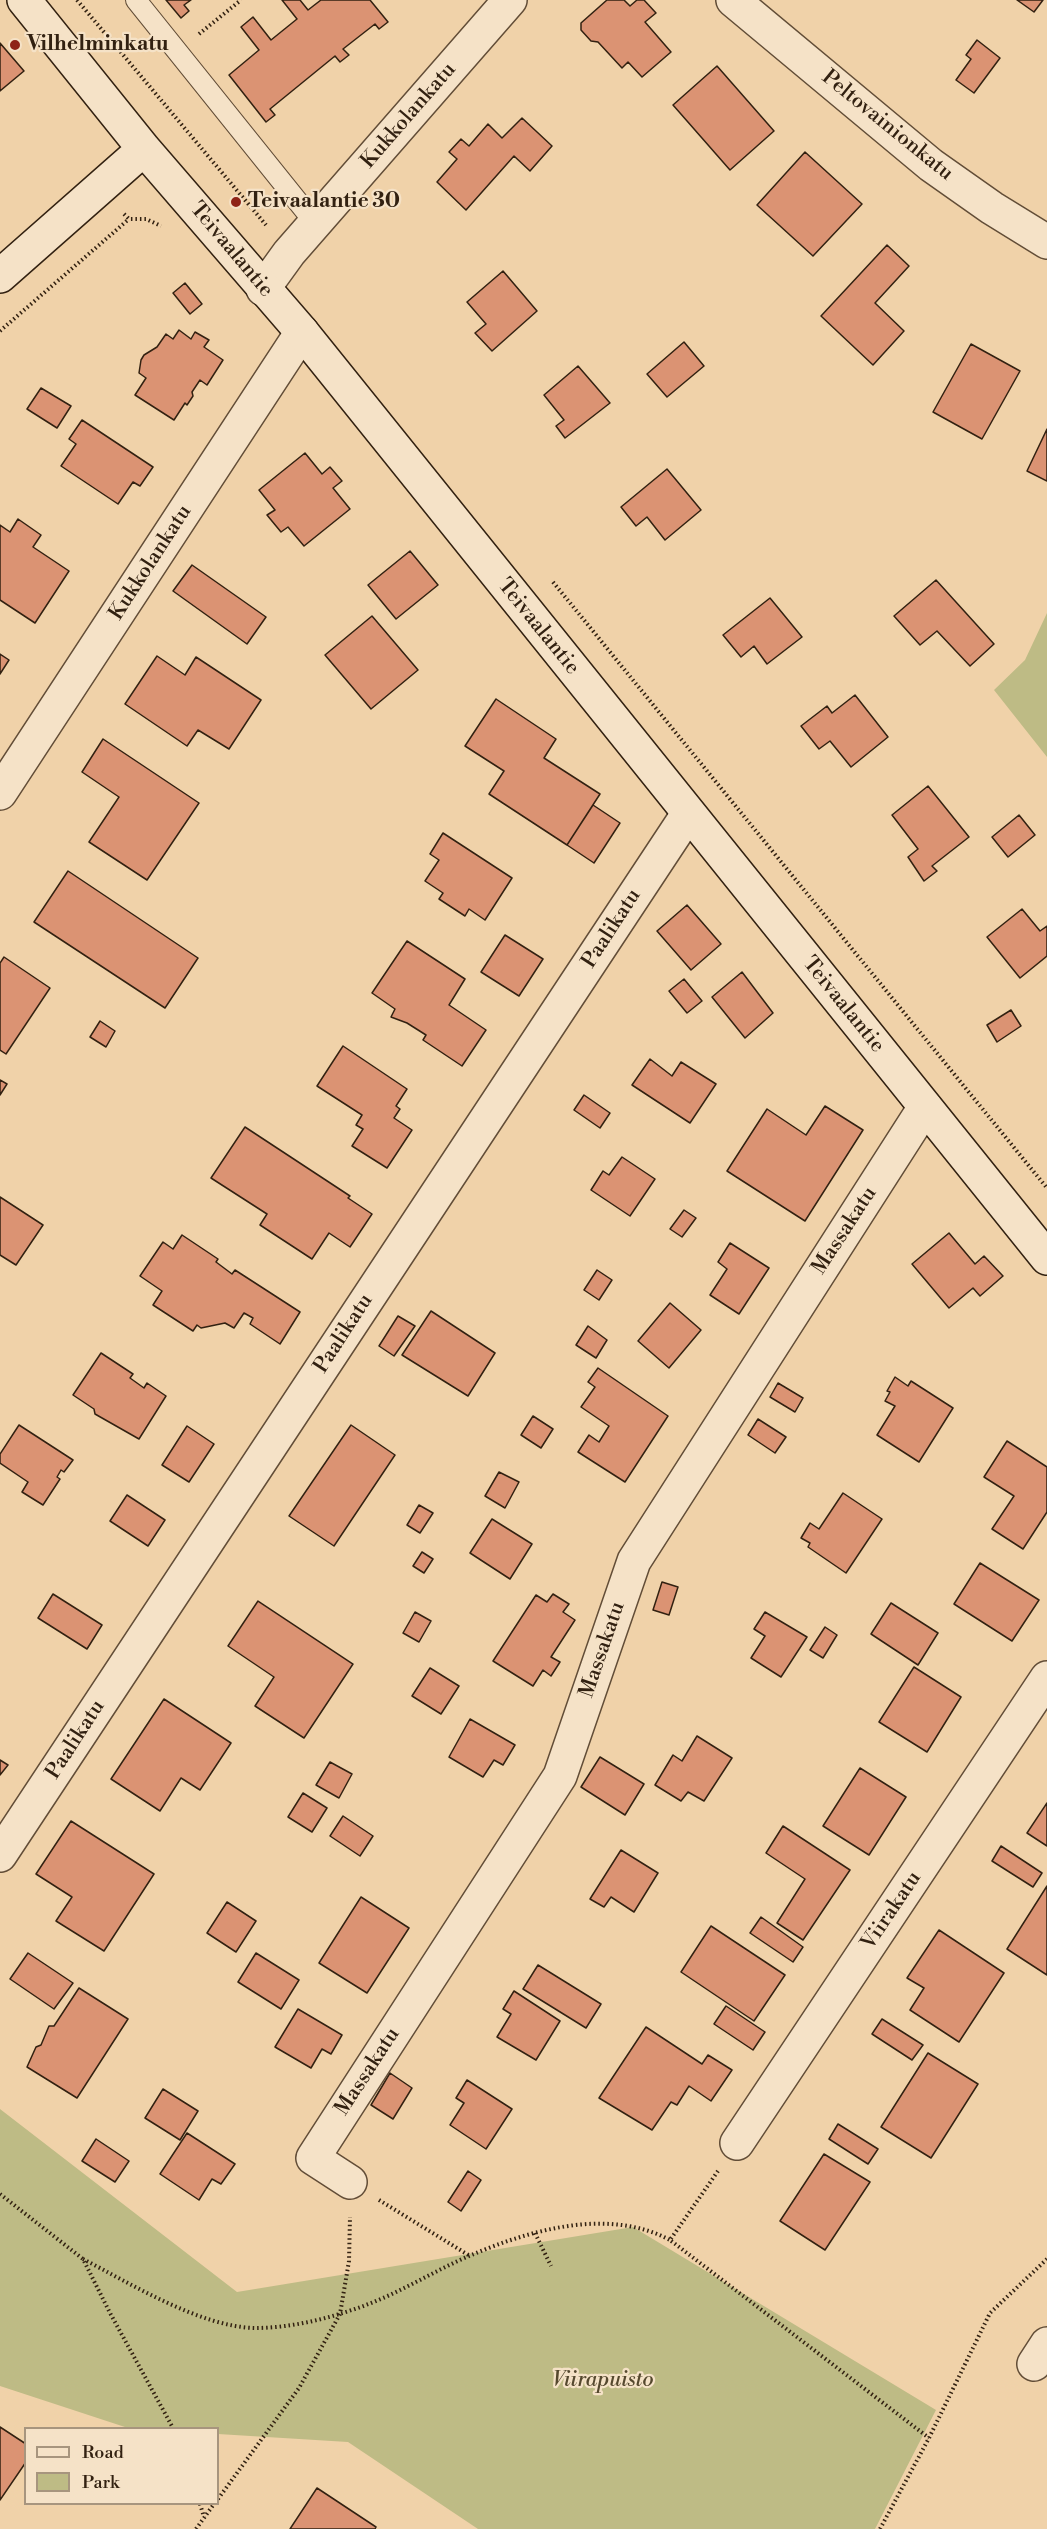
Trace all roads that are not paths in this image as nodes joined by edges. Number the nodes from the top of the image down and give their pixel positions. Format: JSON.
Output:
{"nodes":[{"id":1,"x":24,"y":0,"type":"edge"},
{"id":2,"x":136,"y":0,"type":"edge"},
{"id":3,"x":510,"y":0,"type":"edge"},
{"id":4,"x":733,"y":0,"type":"edge"},
{"id":5,"x":144,"y":149,"type":"junction"},
{"id":6,"x":315,"y":224,"type":"junction"},
{"id":7,"x":1047,"y":242,"type":"edge"},
{"id":8,"x":0,"y":276,"type":"edge"},
{"id":9,"x":263,"y":289,"type":"junction"},
{"id":10,"x":302,"y":332,"type":"junction"},
{"id":11,"x":0,"y":793,"type":"edge"},
{"id":12,"x":688,"y":814,"type":"junction"},
{"id":13,"x":925,"y":1107,"type":"junction"},
{"id":14,"x":1047,"y":1258,"type":"edge"},
{"id":15,"x":1047,"y":1678,"type":"edge"},
{"id":16,"x":0,"y":1855,"type":"edge"},
{"id":17,"x":737,"y":2143,"type":"road end"},
{"id":18,"x":350,"y":2182,"type":"road end"}],
"edges":[{"from":1,"to":5,"type":"street","name":"Teivaalantie"},
{"from":2,"to":6,"type":"lane"},
{"from":3,"to":6,"type":"street","name":"Kukkolankatu"},
{"from":4,"to":7,"type":"street","name":"Peltovainionkatu"},
{"from":5,"to":8,"type":"street"},
{"from":5,"to":9,"type":"street","name":"Teivaalantie"},
{"from":6,"to":9,"type":"street","name":"Kukkolankatu"},
{"from":9,"to":10,"type":"street","name":"Teivaalantie"},
{"from":10,"to":11,"type":"street","name":"Kukkolankatu"},
{"from":10,"to":12,"type":"street","name":"Teivaalantie"},
{"from":12,"to":13,"type":"street","name":"Teivaalantie"},
{"from":12,"to":16,"type":"street","name":"Paalikatu"},
{"from":13,"to":14,"type":"street","name":"Teivaalantie"},
{"from":13,"to":18,"type":"street","name":"Massakatu"},
{"from":15,"to":17,"type":"street","name":"Viirakatu"}]}
